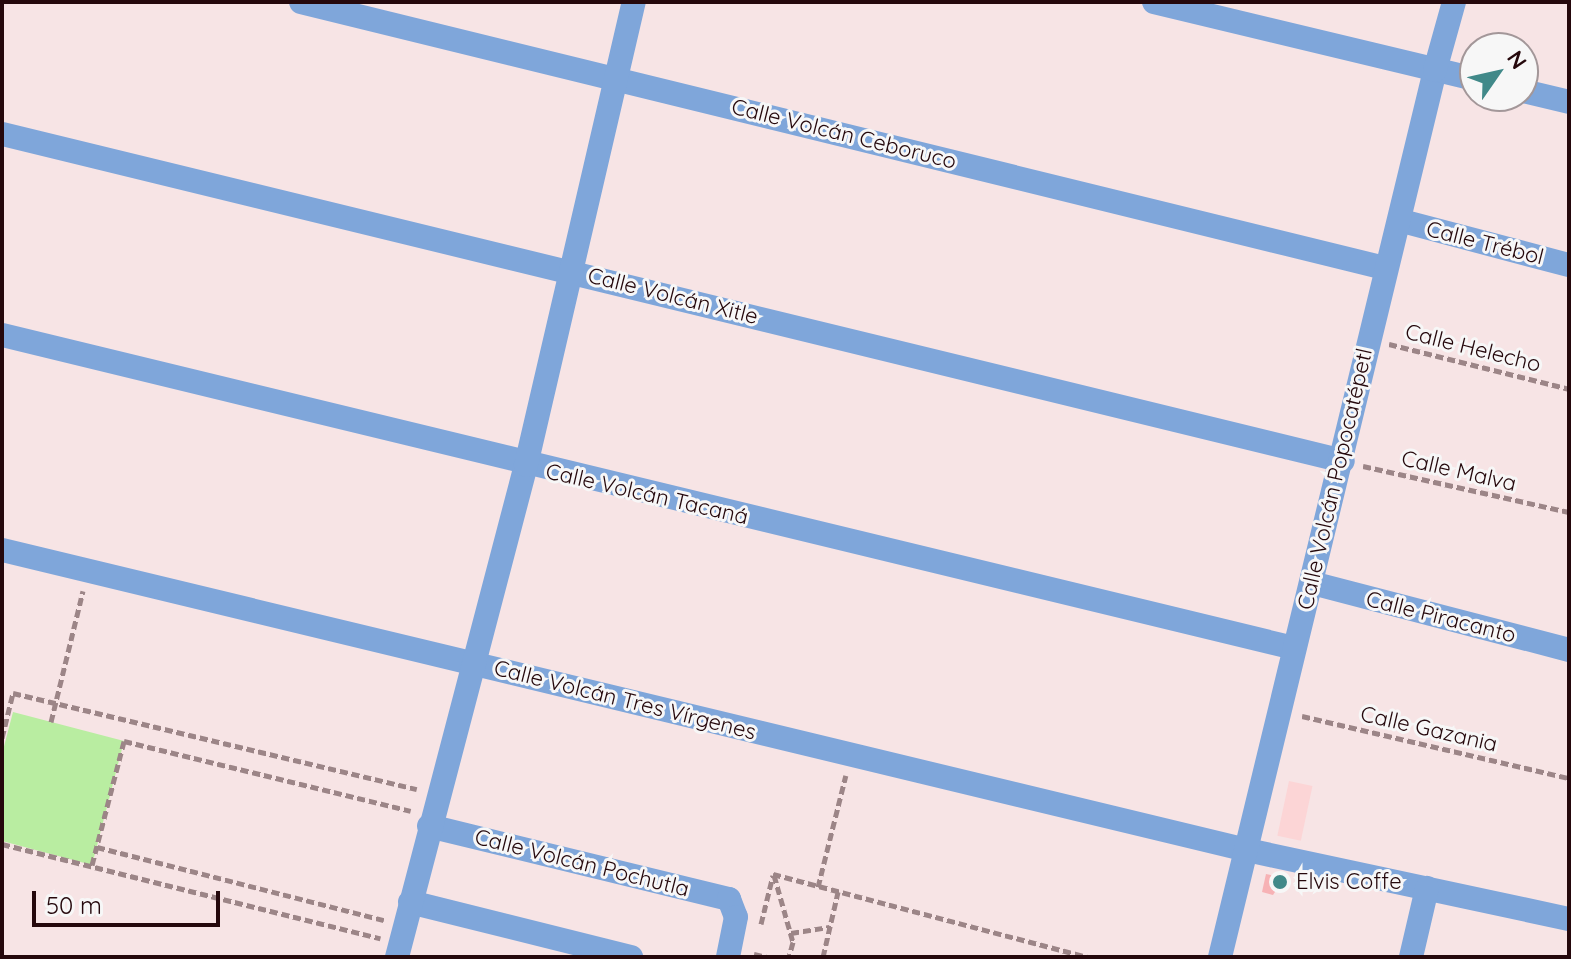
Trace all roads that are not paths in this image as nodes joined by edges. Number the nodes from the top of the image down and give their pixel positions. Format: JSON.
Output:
{"nodes":[{"id":1,"x":301,"y":2,"type":"edge"},
{"id":2,"x":634,"y":2,"type":"edge"},
{"id":3,"x":1154,"y":2,"type":"edge"},
{"id":4,"x":1454,"y":2,"type":"edge"},
{"id":5,"x":1435,"y":70,"type":"junction"},
{"id":6,"x":1459,"y":75,"type":"edge"},
{"id":7,"x":614,"y":77,"type":"junction"},
{"id":8,"x":1539,"y":95,"type":"edge"},
{"id":9,"x":1569,"y":102,"type":"edge"},
{"id":10,"x":2,"y":134,"type":"edge"},
{"id":11,"x":1402,"y":221,"type":"junction"},
{"id":12,"x":1569,"y":265,"type":"edge"},
{"id":13,"x":1385,"y":268,"type":"junction"},
{"id":14,"x":572,"y":271,"type":"junction"},
{"id":15,"x":2,"y":335,"type":"edge"},
{"id":16,"x":1343,"y":461,"type":"junction"},
{"id":17,"x":526,"y":465,"type":"junction"},
{"id":18,"x":2,"y":550,"type":"edge"},
{"id":19,"x":1312,"y":583,"type":"junction"},
{"id":20,"x":1294,"y":648,"type":"junction"},
{"id":21,"x":1569,"y":650,"type":"edge"},
{"id":22,"x":474,"y":663,"type":"junction"},
{"id":23,"x":433,"y":812,"type":"junction"},
{"id":24,"x":1247,"y":850,"type":"junction"},
{"id":25,"x":1427,"y":888,"type":"junction"},
{"id":26,"x":1569,"y":919,"type":"edge"},
{"id":27,"x":403,"y":932,"type":"edge"},
{"id":28,"x":631,"y":957,"type":"edge"},
{"id":29,"x":728,"y":957,"type":"edge"},
{"id":30,"x":1220,"y":957,"type":"edge"},
{"id":31,"x":1411,"y":957,"type":"edge"}],
"edges":[{"from":1,"to":7,"type":"street","name":"Calle Volcán Ceboruco"},
{"from":2,"to":7,"type":"street"},
{"from":3,"to":5,"type":"street"},
{"from":4,"to":5,"type":"street","name":"Calle Volcán Popocatépetl"},
{"from":5,"to":6,"type":"street"},
{"from":5,"to":11,"type":"street","name":"Calle Volcán Popocatépetl"},
{"from":7,"to":13,"type":"street","name":"Calle Volcán Ceboruco"},
{"from":7,"to":14,"type":"street"},
{"from":8,"to":9,"type":"street"},
{"from":10,"to":14,"type":"street","name":"Calle Volcán Xitle"},
{"from":11,"to":12,"type":"street","name":"Calle Trébol"},
{"from":11,"to":13,"type":"street","name":"Calle Volcán Popocatépetl"},
{"from":13,"to":16,"type":"street","name":"Calle Volcán Popocatépetl"},
{"from":14,"to":16,"type":"street","name":"Calle Volcán Xitle"},
{"from":14,"to":17,"type":"street"},
{"from":15,"to":17,"type":"street","name":"Calle Volcán Tacaná"},
{"from":16,"to":19,"type":"street","name":"Calle Volcán Popocatépetl"},
{"from":17,"to":20,"type":"street","name":"Calle Volcán Tacaná"},
{"from":17,"to":22,"type":"street"},
{"from":18,"to":22,"type":"street","name":"Calle Volcán Tres Vírgenes"},
{"from":19,"to":20,"type":"street","name":"Calle Volcán Popocatépetl"},
{"from":19,"to":21,"type":"street","name":"Calle Piracanto"},
{"from":20,"to":24,"type":"street","name":"Calle Volcán Popocatépetl"},
{"from":22,"to":23,"type":"street"},
{"from":22,"to":24,"type":"street","name":"Calle Volcán Tres Vírgenes"},
{"from":23,"to":27,"type":"street"},
{"from":23,"to":29,"type":"street","name":"Calle Volcán Pochutla"},
{"from":24,"to":25,"type":"street","name":"Calle Volcán Tres Vírgenes"},
{"from":24,"to":30,"type":"street","name":"Calle Volcán Popocatépetl"},
{"from":25,"to":26,"type":"street","name":"Calle Volcán Tres Vírgenes"},
{"from":25,"to":31,"type":"street"},
{"from":27,"to":28,"type":"street"}]}
